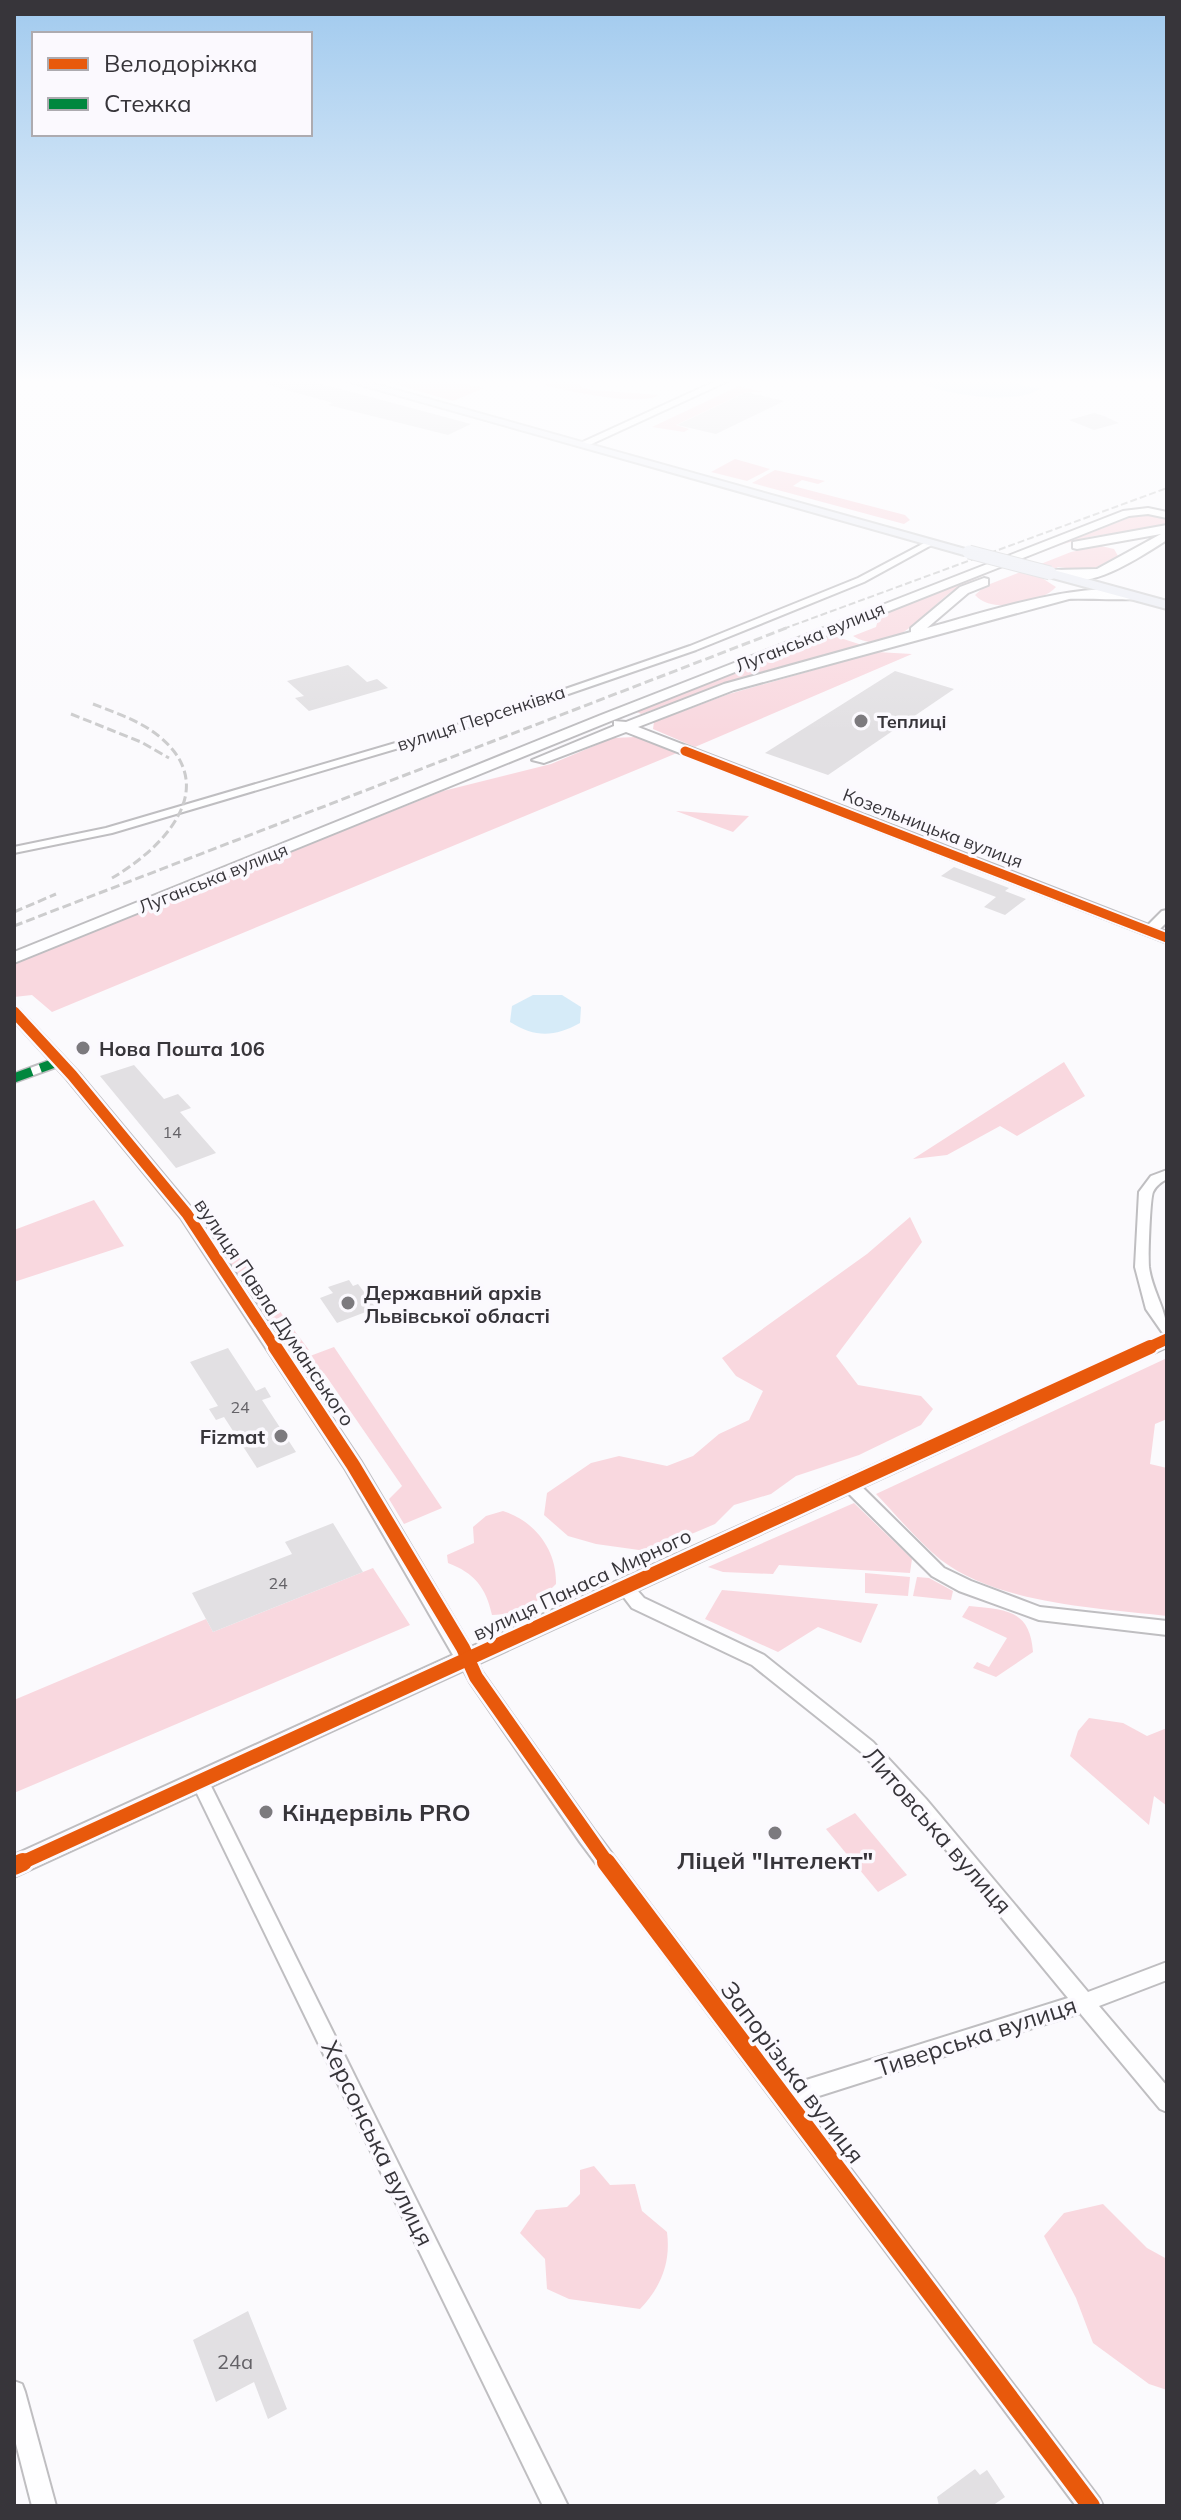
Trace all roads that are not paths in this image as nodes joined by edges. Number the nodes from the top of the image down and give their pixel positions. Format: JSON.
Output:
{"nodes":[{"id":1,"x":776,"y":499,"type":"edge"},
{"id":2,"x":1167,"y":515,"type":"edge"},
{"id":3,"x":1167,"y":532,"type":"edge"},
{"id":4,"x":933,"y":542,"type":"junction"},
{"id":5,"x":1086,"y":542,"type":"junction"},
{"id":6,"x":1119,"y":564,"type":"junction"},
{"id":7,"x":1050,"y":573,"type":"junction"},
{"id":8,"x":1104,"y":573,"type":"junction"},
{"id":9,"x":971,"y":599,"type":"junction"},
{"id":10,"x":1145,"y":599,"type":"junction"},
{"id":11,"x":1043,"y":601,"type":"junction"},
{"id":12,"x":1167,"y":605,"type":"edge"},
{"id":13,"x":1011,"y":609,"type":"junction"},
{"id":14,"x":849,"y":622,"type":"junction"},
{"id":15,"x":897,"y":640,"type":"junction"},
{"id":16,"x":875,"y":646,"type":"junction"},
{"id":17,"x":606,"y":718,"type":"junction"},
{"id":18,"x":625,"y":726,"type":"junction"},
{"id":19,"x":458,"y":780,"type":"junction"},
{"id":20,"x":14,"y":850,"type":"edge"},
{"id":21,"x":1167,"y":914,"type":"edge"},
{"id":22,"x":1150,"y":931,"type":"junction"},
{"id":23,"x":1167,"y":938,"type":"edge"},
{"id":24,"x":14,"y":958,"type":"edge"},
{"id":25,"x":14,"y":1012,"type":"edge"},
{"id":26,"x":60,"y":1061,"type":"junction"},
{"id":27,"x":14,"y":1078,"type":"edge"},
{"id":28,"x":1167,"y":1174,"type":"edge"},
{"id":29,"x":1167,"y":1328,"type":"edge"},
{"id":30,"x":1167,"y":1339,"type":"edge"},
{"id":31,"x":849,"y":1484,"type":"junction"},
{"id":32,"x":624,"y":1587,"type":"junction"},
{"id":33,"x":1167,"y":1628,"type":"edge"},
{"id":34,"x":467,"y":1659,"type":"junction"},
{"id":35,"x":200,"y":1781,"type":"junction"},
{"id":36,"x":14,"y":1866,"type":"edge"},
{"id":37,"x":1167,"y":1971,"type":"edge"},
{"id":38,"x":1085,"y":2002,"type":"junction"},
{"id":39,"x":784,"y":2097,"type":"junction"},
{"id":40,"x":1167,"y":2102,"type":"edge"},
{"id":41,"x":14,"y":2392,"type":"edge"},
{"id":42,"x":44,"y":2506,"type":"edge"},
{"id":43,"x":556,"y":2506,"type":"edge"},
{"id":44,"x":1091,"y":2506,"type":"edge"}],
"edges":[{"from":1,"to":4,"type":"main road"},
{"from":2,"to":14,"type":"main road","name":"Луганська вулиця"},
{"from":3,"to":5,"type":"main road","name":"Луганська вулиця"},
{"from":3,"to":6,"type":"main road","name":"Луганська вулиця"},
{"from":4,"to":7,"type":"main road","bridge":true},
{"from":4,"to":20,"type":"street","name":"вулиця Персенківка"},
{"from":5,"to":6,"type":"main road"},
{"from":5,"to":9,"type":"main road","name":"Луганська вулиця"},
{"from":6,"to":8,"type":"main road","name":"Луганська вулиця"},
{"from":7,"to":8,"type":"main road","name":"Луганська вулиця"},
{"from":7,"to":10,"type":"main road"},
{"from":7,"to":11,"type":"main road"},
{"from":8,"to":10,"type":"main road"},
{"from":9,"to":13,"type":"main road","name":"Луганська вулиця"},
{"from":9,"to":15,"type":"main road","name":"Луганська вулиця"},
{"from":10,"to":11,"type":"main road","name":"Луганська вулиця"},
{"from":10,"to":12,"type":"main road"},
{"from":11,"to":13,"type":"main road","name":"Луганська вулиця"},
{"from":13,"to":15,"type":"main road","name":"Луганська вулиця"},
{"from":14,"to":16,"type":"main road"},
{"from":14,"to":17,"type":"main road","name":"Луганська вулиця"},
{"from":15,"to":16,"type":"main road","name":"Луганська вулиця"},
{"from":16,"to":18,"type":"main road","name":"Луганська вулиця"},
{"from":17,"to":18,"type":"main road","name":"Козельницька вулиця"},
{"from":17,"to":19,"type":"main road","name":"Луганська вулиця"},
{"from":18,"to":19,"type":"main road","name":"Луганська вулиця"},
{"from":18,"to":22,"type":"main road","name":"Козельницька вулиця"},
{"from":19,"to":24,"type":"main road","name":"Луганська вулиця"},
{"from":21,"to":22,"type":"street"},
{"from":22,"to":23,"type":"main road","name":"Козельницька вулиця"},
{"from":25,"to":26,"type":"street","name":"вулиця Павла Думанського"},
{"from":26,"to":27,"type":"street"},
{"from":26,"to":34,"type":"street","name":"вулиця Павла Думанського"},
{"from":28,"to":29,"type":"street"},
{"from":30,"to":31,"type":"street","name":"вулиця Панаса Мирного"},
{"from":31,"to":32,"type":"street","name":"вулиця Панаса Мирного"},
{"from":31,"to":33,"type":"street"},
{"from":32,"to":34,"type":"street","name":"вулиця Панаса Мирного"},
{"from":32,"to":38,"type":"street","name":"Литовська вулиця"},
{"from":34,"to":35,"type":"street","name":"вулиця Панаса Мирного"},
{"from":34,"to":39,"type":"street","name":"Запорізька вулиця"},
{"from":35,"to":36,"type":"street","name":"вулиця Панаса Мирного"},
{"from":35,"to":43,"type":"street","name":"Херсонська вулиця"},
{"from":37,"to":38,"type":"street","name":"Тиверська вулиця"},
{"from":38,"to":39,"type":"street","name":"Тиверська вулиця"},
{"from":38,"to":40,"type":"street","name":"Литовська вулиця"},
{"from":39,"to":44,"type":"street","name":"Запорізька вулиця"},
{"from":41,"to":42,"type":"street"}]}
